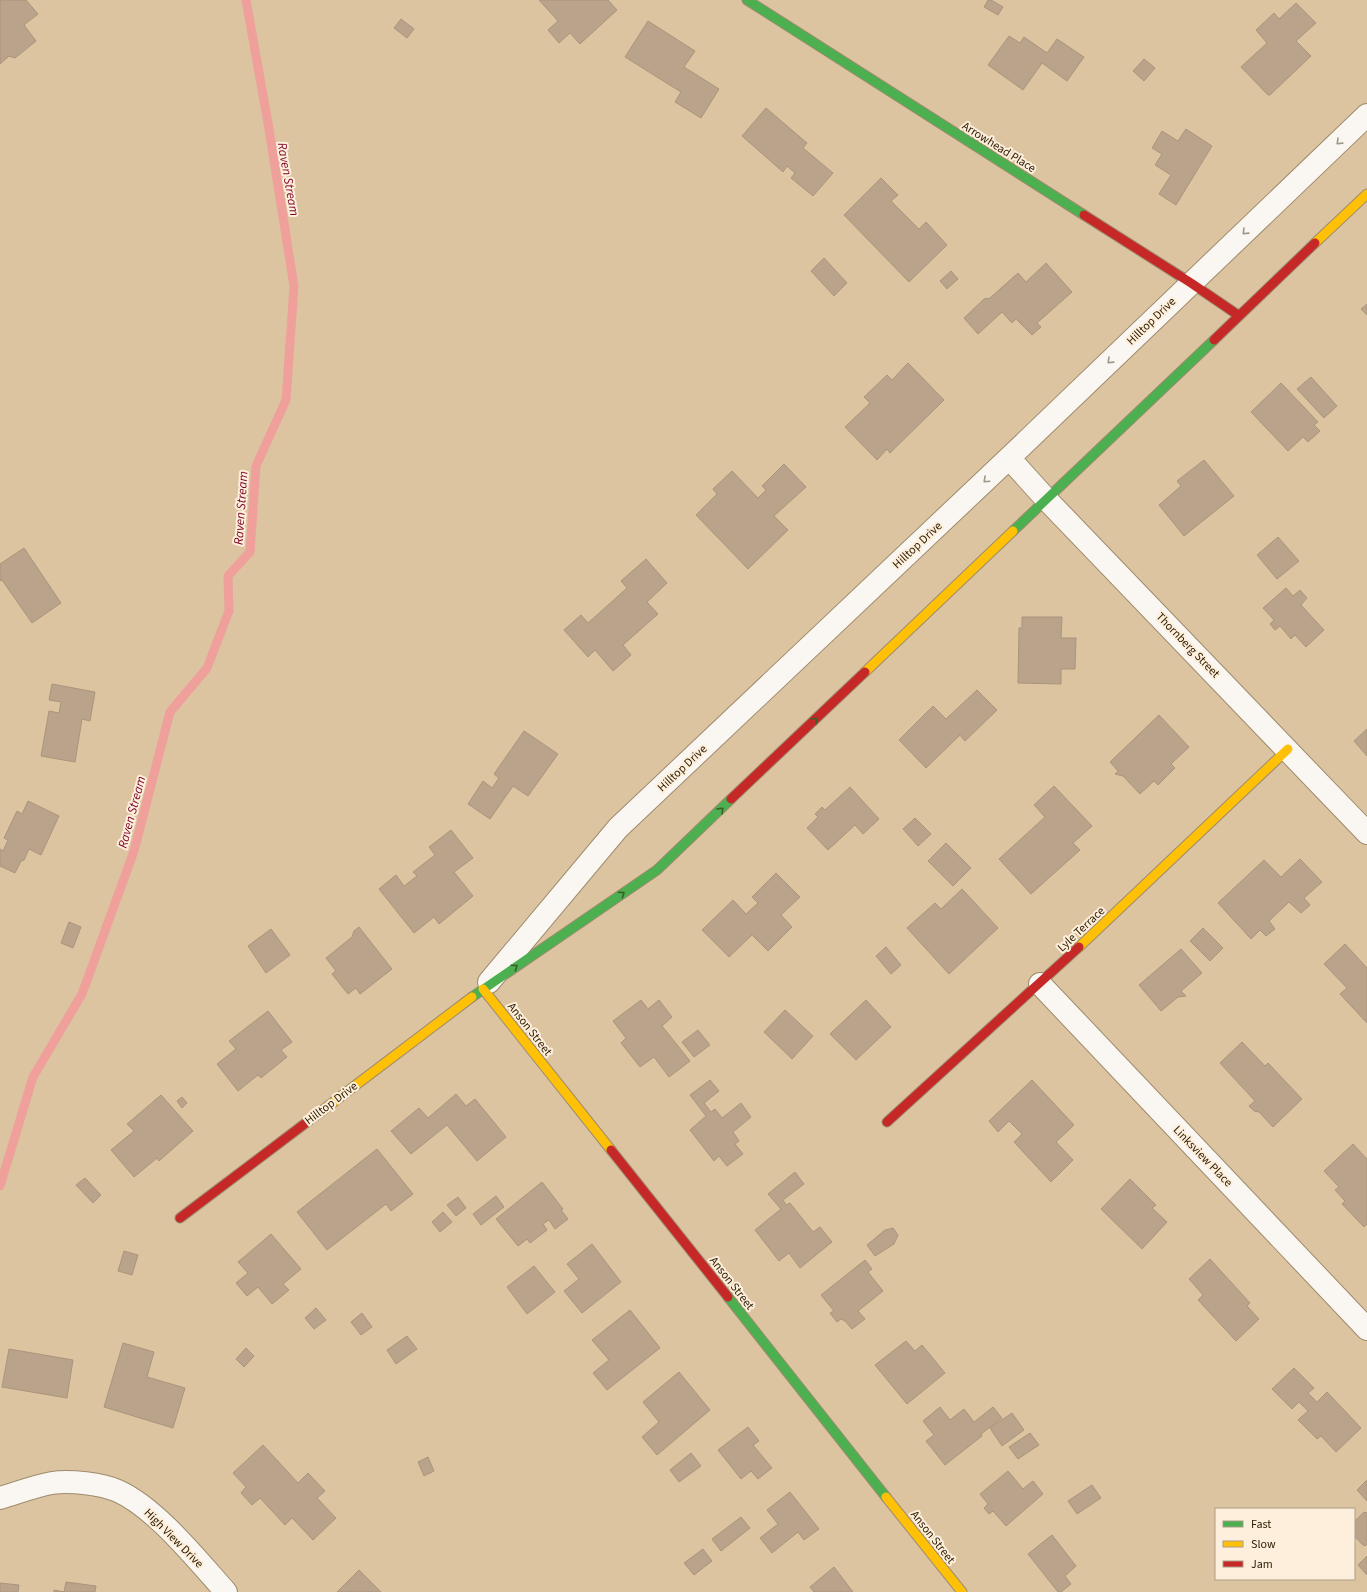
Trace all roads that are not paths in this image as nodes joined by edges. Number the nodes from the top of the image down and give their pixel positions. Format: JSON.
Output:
{"nodes":[{"id":1,"x":747,"y":0,"type":"edge"},
{"id":2,"x":1367,"y":115,"type":"edge"},
{"id":3,"x":1367,"y":194,"type":"edge"},
{"id":4,"x":1191,"y":283,"type":"junction"},
{"id":5,"x":1238,"y":315,"type":"junction"},
{"id":6,"x":1009,"y":458,"type":"junction"},
{"id":7,"x":1047,"y":500,"type":"junction"},
{"id":8,"x":1288,"y":749,"type":"junction"},
{"id":9,"x":1367,"y":833,"type":"edge"},
{"id":10,"x":1040,"y":984,"type":"junction"},
{"id":11,"x":482,"y":989,"type":"junction"},
{"id":12,"x":887,"y":1122,"type":"dead end"},
{"id":13,"x":180,"y":1218,"type":"dead end"},
{"id":14,"x":1367,"y":1329,"type":"edge"},
{"id":15,"x":0,"y":1498,"type":"edge"},
{"id":16,"x":226,"y":1592,"type":"edge"},
{"id":17,"x":962,"y":1592,"type":"edge"}],
"edges":[{"from":1,"to":4,"type":"street","name":"Arrowhead Place"},
{"from":2,"to":4,"type":"street","name":"Hilltop Drive","one_way":true},
{"from":3,"to":5,"type":"street","name":"Hilltop Drive"},
{"from":4,"to":5,"type":"street","name":"Arrowhead Place"},
{"from":4,"to":6,"type":"street","name":"Hilltop Drive","one_way":true},
{"from":5,"to":7,"type":"street","name":"Hilltop Drive"},
{"from":6,"to":7,"type":"street","name":"Thornberg Street"},
{"from":6,"to":11,"type":"street","name":"Hilltop Drive","one_way":true},
{"from":7,"to":8,"type":"street","name":"Thornberg Street"},
{"from":11,"to":7,"type":"street","name":"Hilltop Drive","one_way":true},
{"from":8,"to":9,"type":"street","name":"Thornberg Street"},
{"from":8,"to":10,"type":"street","name":"Lyle Terrace"},
{"from":10,"to":12,"type":"street","name":"Lyle Terrace"},
{"from":10,"to":14,"type":"street","name":"Linksview Place"},
{"from":11,"to":13,"type":"street","name":"Hilltop Drive"},
{"from":11,"to":17,"type":"street","name":"Anson Street"},
{"from":15,"to":16,"type":"street","name":"High View Drive"}]}
